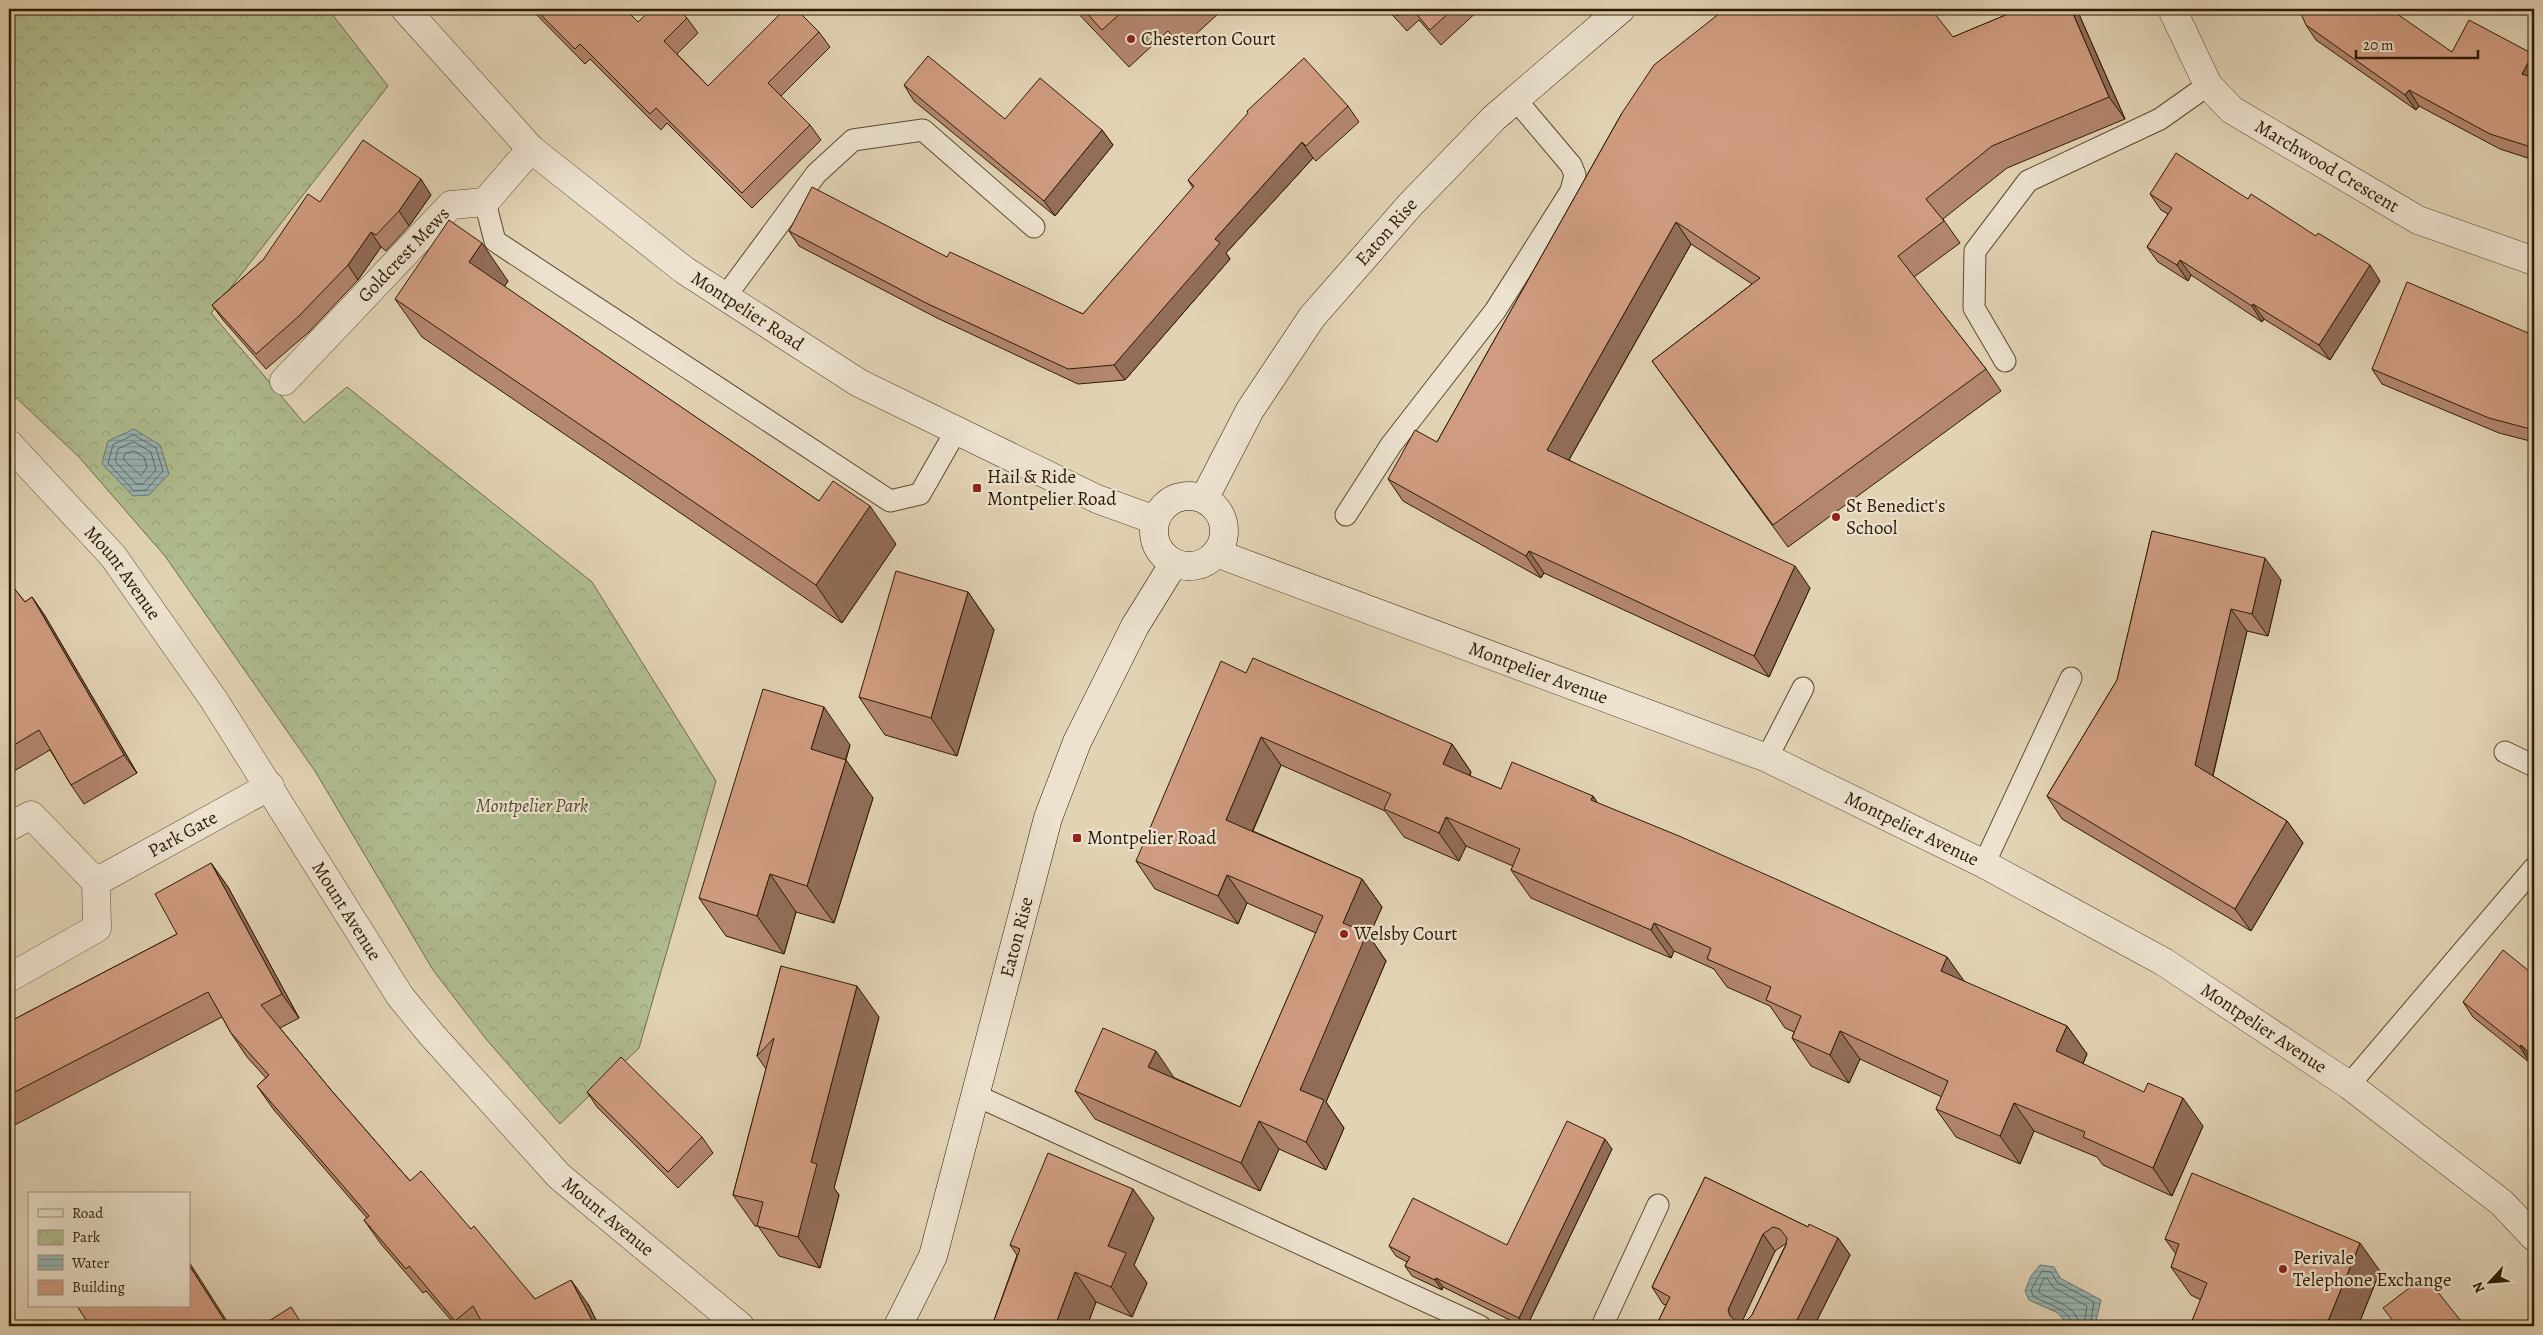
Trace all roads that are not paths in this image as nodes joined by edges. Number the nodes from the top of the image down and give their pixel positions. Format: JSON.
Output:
{"nodes":[{"id":1,"x":1620,"y":9,"type":"edge"},
{"id":2,"x":2172,"y":9,"type":"edge"},
{"id":3,"x":413,"y":12,"type":"edge"},
{"id":4,"x":2208,"y":85,"type":"junction"},
{"id":5,"x":1516,"y":100,"type":"junction"},
{"id":6,"x":531,"y":149,"type":"junction"},
{"id":7,"x":485,"y":202,"type":"junction"},
{"id":8,"x":1034,"y":227,"type":"dead end"},
{"id":9,"x":2534,"y":261,"type":"edge"},
{"id":10,"x":726,"y":297,"type":"junction"},
{"id":11,"x":2005,"y":361,"type":"dead end"},
{"id":12,"x":284,"y":381,"type":"dead end"},
{"id":13,"x":957,"y":429,"type":"junction"},
{"id":14,"x":9,"y":444,"type":"edge"},
{"id":15,"x":1204,"y":499,"type":"junction"},
{"id":16,"x":1346,"y":515,"type":"dead end"},
{"id":17,"x":1155,"y":520,"type":"junction"},
{"id":18,"x":1216,"y":553,"type":"junction"},
{"id":19,"x":1174,"y":563,"type":"junction"},
{"id":20,"x":2071,"y":678,"type":"dead end"},
{"id":21,"x":1803,"y":688,"type":"dead end"},
{"id":22,"x":2505,"y":752,"type":"dead end"},
{"id":23,"x":1767,"y":758,"type":"junction"},
{"id":24,"x":2534,"y":766,"type":"edge"},
{"id":25,"x":270,"y":786,"type":"junction"},
{"id":26,"x":9,"y":827,"type":"edge"},
{"id":27,"x":1984,"y":864,"type":"junction"},
{"id":28,"x":2534,"y":868,"type":"edge"},
{"id":29,"x":96,"y":882,"type":"junction"},
{"id":30,"x":9,"y":978,"type":"edge"},
{"id":31,"x":2349,"y":1085,"type":"junction"},
{"id":32,"x":975,"y":1095,"type":"junction"},
{"id":33,"x":1658,"y":1205,"type":"dead end"},
{"id":34,"x":2534,"y":1237,"type":"edge"},
{"id":35,"x":740,"y":1326,"type":"edge"},
{"id":36,"x":898,"y":1326,"type":"edge"},
{"id":37,"x":1480,"y":1326,"type":"edge"},
{"id":38,"x":1602,"y":1326,"type":"edge"}],
"edges":[{"from":1,"to":5,"type":"street","name":"Eaton Rise"},
{"from":2,"to":4,"type":"street","name":"Marchwood Crescent"},
{"from":3,"to":6,"type":"street","name":"Montpelier Road"},
{"from":4,"to":9,"type":"street","name":"Marchwood Crescent"},
{"from":4,"to":11,"type":"lane"},
{"from":5,"to":15,"type":"street","name":"Eaton Rise"},
{"from":5,"to":16,"type":"lane"},
{"from":6,"to":7,"type":"street"},
{"from":6,"to":10,"type":"street","name":"Montpelier Road"},
{"from":7,"to":12,"type":"street","name":"Goldcrest Mews"},
{"from":7,"to":13,"type":"lane"},
{"from":8,"to":10,"type":"lane"},
{"from":10,"to":13,"type":"street","name":"Montpelier Road"},
{"from":13,"to":17,"type":"street","name":"Montpelier Road"},
{"from":14,"to":25,"type":"street","name":"Mount Avenue"},
{"from":15,"to":17,"type":"street"},
{"from":15,"to":18,"type":"street"},
{"from":17,"to":19,"type":"street"},
{"from":18,"to":19,"type":"street"},
{"from":18,"to":23,"type":"street","name":"Montpelier Avenue"},
{"from":19,"to":32,"type":"street","name":"Eaton Rise"},
{"from":20,"to":27,"type":"lane"},
{"from":21,"to":23,"type":"lane"},
{"from":22,"to":24,"type":"lane"},
{"from":23,"to":27,"type":"street","name":"Montpelier Avenue"},
{"from":25,"to":29,"type":"street","name":"Park Gate"},
{"from":25,"to":35,"type":"street","name":"Mount Avenue"},
{"from":26,"to":29,"type":"street"},
{"from":27,"to":31,"type":"street","name":"Montpelier Avenue"},
{"from":28,"to":31,"type":"lane"},
{"from":29,"to":30,"type":"street"},
{"from":31,"to":34,"type":"street","name":"Montpelier Avenue"},
{"from":32,"to":36,"type":"street","name":"Eaton Rise"},
{"from":32,"to":37,"type":"lane"},
{"from":33,"to":38,"type":"lane"}]}
